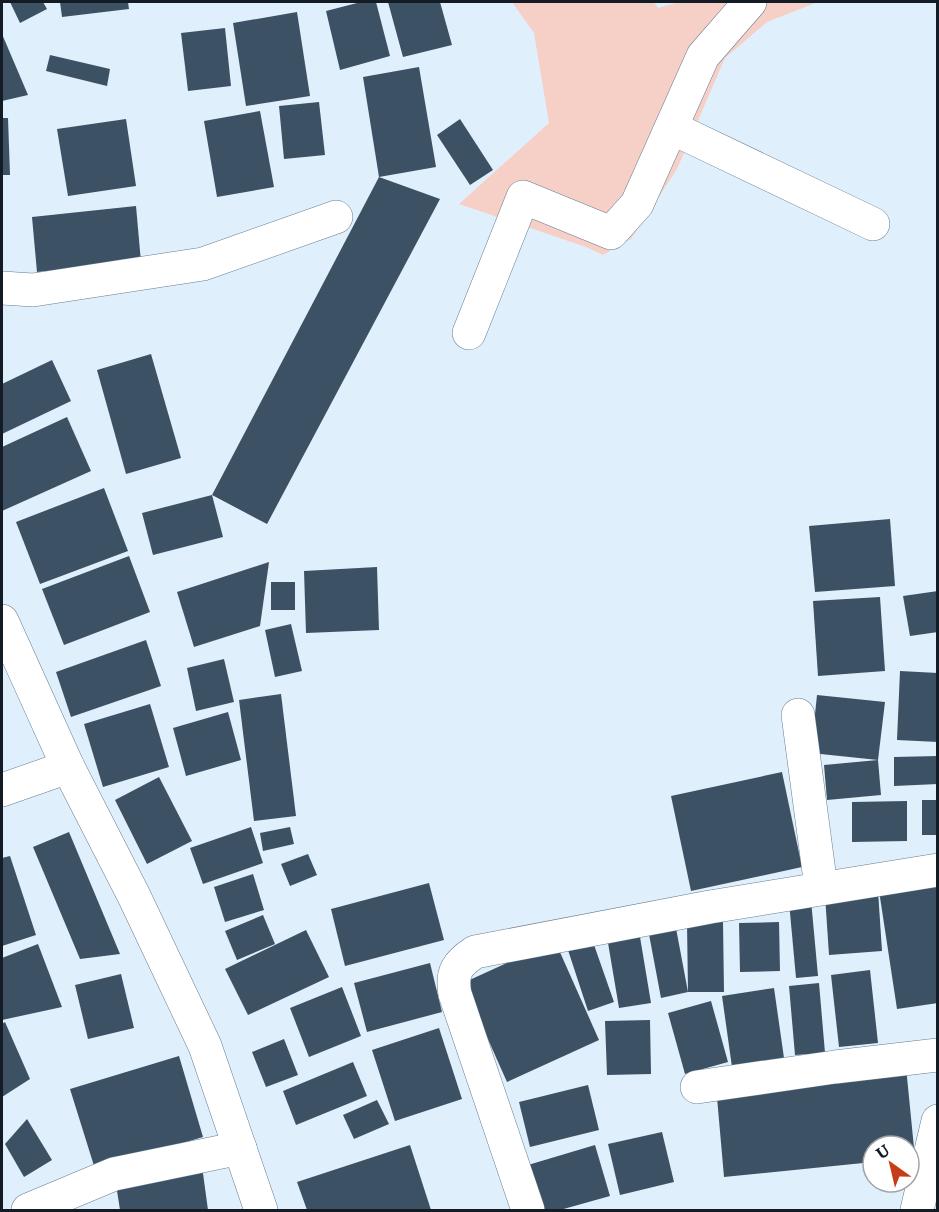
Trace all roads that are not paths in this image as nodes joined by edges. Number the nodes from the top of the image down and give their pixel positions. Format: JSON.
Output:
{"nodes":[{"id":1,"x":750,"y":2,"type":"edge"},
{"id":2,"x":672,"y":128,"type":"junction"},
{"id":3,"x":336,"y":217,"type":"dead end"},
{"id":4,"x":873,"y":224,"type":"dead end"},
{"id":5,"x":2,"y":288,"type":"edge"},
{"id":6,"x":469,"y":333,"type":"dead end"},
{"id":7,"x":2,"y":621,"type":"edge"},
{"id":8,"x":798,"y":715,"type":"dead end"},
{"id":9,"x":68,"y":767,"type":"junction"},
{"id":10,"x":2,"y":790,"type":"edge"},
{"id":11,"x":938,"y":870,"type":"edge"},
{"id":12,"x":821,"y":887,"type":"junction"},
{"id":13,"x":938,"y":1054,"type":"edge"},
{"id":14,"x":697,"y":1087,"type":"dead end"},
{"id":15,"x":938,"y":1121,"type":"edge"},
{"id":16,"x":240,"y":1148,"type":"junction"},
{"id":17,"x":28,"y":1210,"type":"edge"},
{"id":18,"x":261,"y":1210,"type":"edge"},
{"id":19,"x":528,"y":1210,"type":"edge"},
{"id":20,"x":917,"y":1210,"type":"edge"}],
"edges":[{"from":1,"to":2,"type":"street"},
{"from":2,"to":4,"type":"street"},
{"from":2,"to":6,"type":"street"},
{"from":3,"to":5,"type":"street"},
{"from":7,"to":9,"type":"street"},
{"from":8,"to":12,"type":"street"},
{"from":9,"to":10,"type":"street"},
{"from":9,"to":16,"type":"street"},
{"from":11,"to":12,"type":"street"},
{"from":12,"to":19,"type":"street"},
{"from":13,"to":14,"type":"street"},
{"from":15,"to":20,"type":"street"},
{"from":16,"to":17,"type":"street"},
{"from":16,"to":18,"type":"street"}]}
